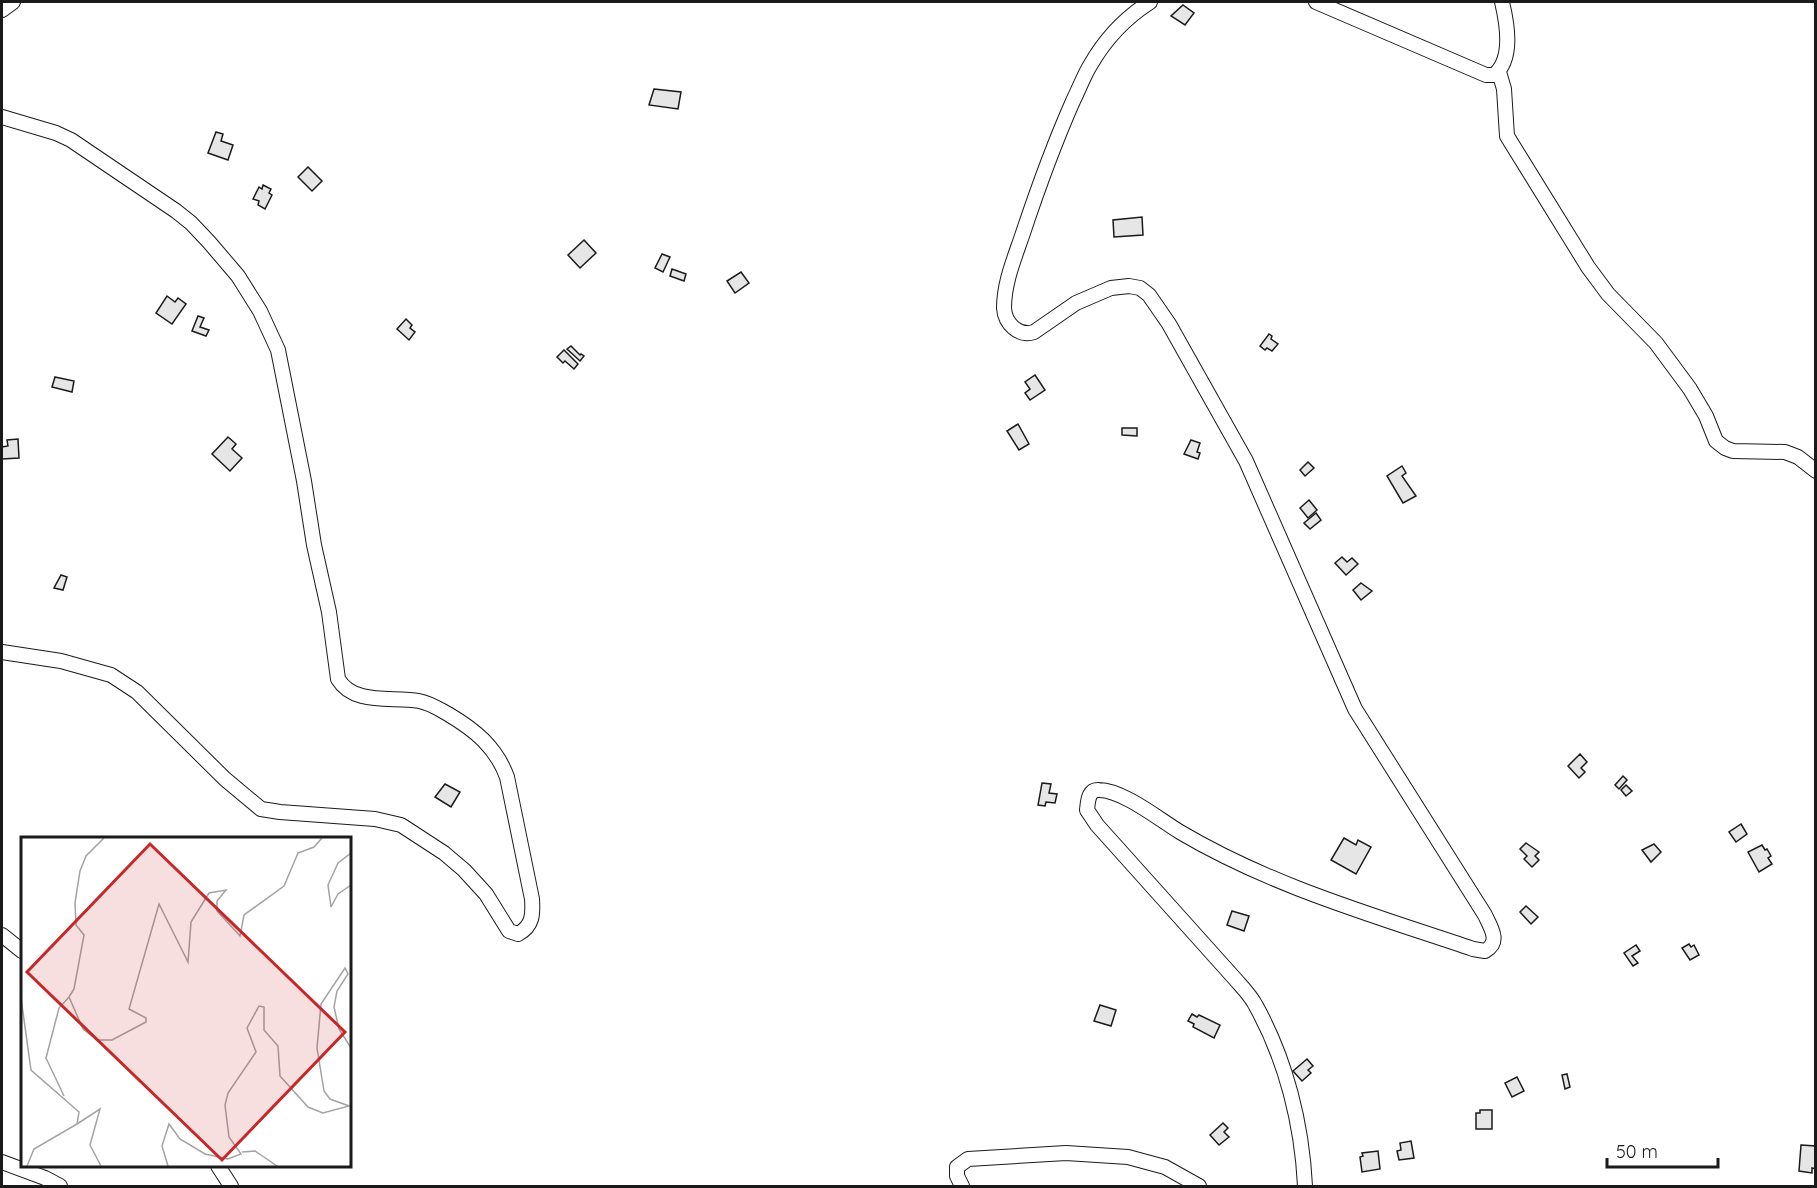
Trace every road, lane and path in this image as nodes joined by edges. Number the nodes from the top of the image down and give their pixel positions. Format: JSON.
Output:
{"nodes":[{"id":1,"x":13,"y":2,"type":"edge"},
{"id":2,"x":1150,"y":2,"type":"edge"},
{"id":3,"x":1316,"y":2,"type":"edge"},
{"id":4,"x":1502,"y":2,"type":"edge"},
{"id":5,"x":2,"y":10,"type":"edge"},
{"id":6,"x":1498,"y":72,"type":"junction"},
{"id":7,"x":2,"y":117,"type":"edge"},
{"id":8,"x":1815,"y":471,"type":"edge"},
{"id":9,"x":2,"y":652,"type":"edge"},
{"id":10,"x":2,"y":935,"type":"edge"},
{"id":11,"x":21,"y":950,"type":"edge"},
{"id":12,"x":2,"y":1162,"type":"edge"},
{"id":13,"x":219,"y":1167,"type":"edge"},
{"id":14,"x":60,"y":1186,"type":"edge"},
{"id":15,"x":231,"y":1186,"type":"edge"},
{"id":16,"x":962,"y":1186,"type":"edge"},
{"id":17,"x":1199,"y":1186,"type":"edge"},
{"id":18,"x":1305,"y":1186,"type":"edge"}],
"edges":[{"from":1,"to":5,"type":"street"},
{"from":2,"to":18,"type":"street"},
{"from":3,"to":6,"type":"street"},
{"from":4,"to":6,"type":"street"},
{"from":6,"to":8,"type":"street"},
{"from":7,"to":9,"type":"street"},
{"from":10,"to":11,"type":"street"},
{"from":12,"to":14,"type":"street"},
{"from":13,"to":15,"type":"street"},
{"from":16,"to":17,"type":"street"}]}
